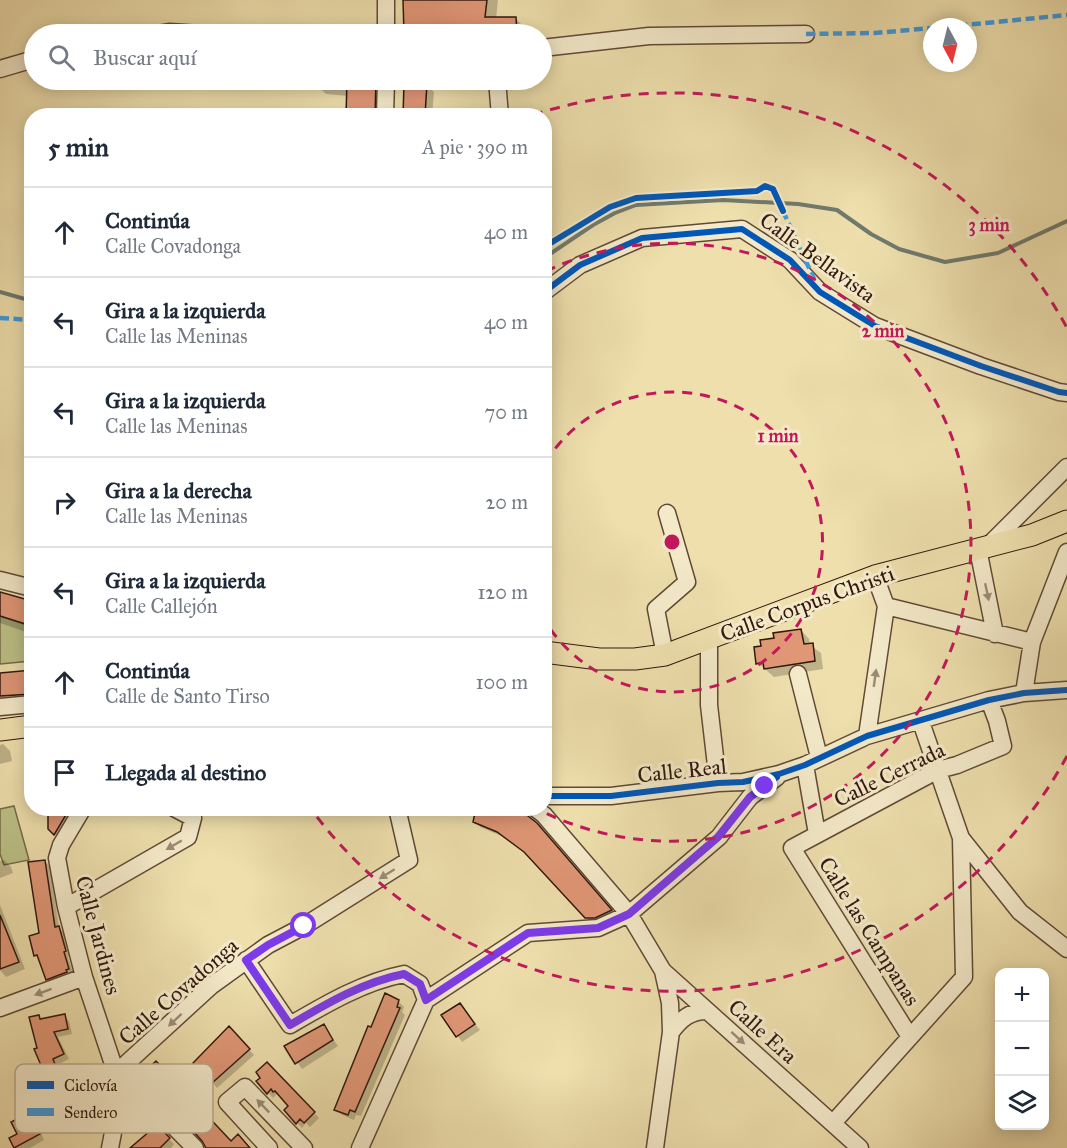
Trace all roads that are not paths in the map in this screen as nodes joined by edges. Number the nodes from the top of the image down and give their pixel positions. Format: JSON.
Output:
{"nodes":[{"id":1,"x":386,"y":0,"type":"edge"},
{"id":2,"x":386,"y":24,"type":"edge"},
{"id":3,"x":806,"y":34,"type":"dead end"},
{"id":4,"x":552,"y":47,"type":"edge"},
{"id":5,"x":24,"y":62,"type":"edge"},
{"id":6,"x":0,"y":69,"type":"edge"},
{"id":7,"x":386,"y":90,"type":"edge"},
{"id":8,"x":498,"y":90,"type":"edge"},
{"id":9,"x":385,"y":108,"type":"edge"},
{"id":10,"x":499,"y":108,"type":"edge"},
{"id":11,"x":552,"y":286,"type":"edge"},
{"id":12,"x":1067,"y":393,"type":"edge"},
{"id":13,"x":1067,"y":466,"type":"edge"},
{"id":14,"x":667,"y":513,"type":"dead end"},
{"id":15,"x":1067,"y":521,"type":"edge"},
{"id":16,"x":982,"y":548,"type":"junction"},
{"id":17,"x":1067,"y":552,"type":"edge"},
{"id":18,"x":875,"y":576,"type":"junction"},
{"id":19,"x":0,"y":580,"type":"edge"},
{"id":20,"x":24,"y":586,"type":"edge"},
{"id":21,"x":885,"y":606,"type":"junction"},
{"id":22,"x":995,"y":634,"type":"junction"},
{"id":23,"x":709,"y":639,"type":"junction"},
{"id":24,"x":1032,"y":642,"type":"junction"},
{"id":25,"x":552,"y":652,"type":"edge"},
{"id":26,"x":665,"y":655,"type":"junction"},
{"id":27,"x":798,"y":674,"type":"dead end"},
{"id":28,"x":1067,"y":690,"type":"edge"},
{"id":29,"x":1024,"y":693,"type":"junction"},
{"id":30,"x":990,"y":699,"type":"junction"},
{"id":31,"x":24,"y":705,"type":"edge"},
{"id":32,"x":0,"y":707,"type":"edge"},
{"id":33,"x":921,"y":722,"type":"junction"},
{"id":34,"x":24,"y":727,"type":"edge"},
{"id":35,"x":0,"y":730,"type":"edge"},
{"id":36,"x":867,"y":736,"type":"junction"},
{"id":37,"x":812,"y":761,"type":"junction"},
{"id":38,"x":938,"y":770,"type":"junction"},
{"id":39,"x":785,"y":771,"type":"junction"},
{"id":40,"x":718,"y":783,"type":"junction"},
{"id":41,"x":552,"y":796,"type":"edge"},
{"id":42,"x":78,"y":816,"type":"edge"},
{"id":43,"x":189,"y":816,"type":"edge"},
{"id":44,"x":399,"y":816,"type":"edge"},
{"id":45,"x":545,"y":816,"type":"edge"},
{"id":46,"x":817,"y":834,"type":"junction"},
{"id":47,"x":961,"y":838,"type":"junction"},
{"id":48,"x":792,"y":848,"type":"joint"},
{"id":49,"x":66,"y":907,"type":"junction"},
{"id":50,"x":629,"y":914,"type":"junction"},
{"id":51,"x":1067,"y":949,"type":"edge"},
{"id":52,"x":246,"y":960,"type":"junction"},
{"id":53,"x":663,"y":971,"type":"junction"},
{"id":54,"x":84,"y":977,"type":"junction"},
{"id":55,"x":426,"y":1000,"type":"junction"},
{"id":56,"x":1,"y":1005,"type":"edge"},
{"id":57,"x":707,"y":1011,"type":"junction"},
{"id":58,"x":671,"y":1032,"type":"junction"},
{"id":59,"x":910,"y":1037,"type":"junction"},
{"id":60,"x":113,"y":1064,"type":"edge"},
{"id":61,"x":130,"y":1064,"type":"edge"},
{"id":62,"x":832,"y":1124,"type":"junction"},
{"id":63,"x":113,"y":1133,"type":"edge"},
{"id":64,"x":180,"y":1133,"type":"edge"},
{"id":65,"x":110,"y":1148,"type":"edge"},
{"id":66,"x":195,"y":1148,"type":"edge"},
{"id":67,"x":269,"y":1148,"type":"edge"},
{"id":68,"x":304,"y":1148,"type":"edge"},
{"id":69,"x":360,"y":1148,"type":"edge"},
{"id":70,"x":655,"y":1148,"type":"edge"},
{"id":71,"x":860,"y":1148,"type":"edge"}],
"edges":[{"from":1,"to":2,"type":"street"},
{"from":3,"to":4,"type":"street"},
{"from":5,"to":6,"type":"street"},
{"from":7,"to":9,"type":"street"},
{"from":8,"to":10,"type":"street"},
{"from":11,"to":12,"type":"street","name":"Calle Bellavista"},
{"from":13,"to":16,"type":"street"},
{"from":14,"to":26,"type":"street"},
{"from":15,"to":16,"type":"main road","name":"Calle Corpus Christi"},
{"from":16,"to":18,"type":"main road","name":"Calle Corpus Christi"},
{"from":16,"to":22,"type":"street","one_way":true},
{"from":17,"to":24,"type":"street"},
{"from":18,"to":21,"type":"street"},
{"from":18,"to":23,"type":"main road","name":"Calle Corpus Christi"},
{"from":19,"to":20,"type":"street"},
{"from":21,"to":22,"type":"street"},
{"from":36,"to":21,"type":"street","one_way":true},
{"from":22,"to":24,"type":"street"},
{"from":23,"to":26,"type":"main road","name":"Calle Corpus Christi"},
{"from":23,"to":40,"type":"street"},
{"from":24,"to":29,"type":"street"},
{"from":25,"to":26,"type":"main road","name":"Calle Corpus Christi"},
{"from":27,"to":37,"type":"street","name":"Calle Cerrada"},
{"from":28,"to":29,"type":"street","name":"Calle Real"},
{"from":29,"to":30,"type":"street","name":"Calle Real"},
{"from":30,"to":33,"type":"street","name":"Calle Real"},
{"from":30,"to":38,"type":"street","name":"Calle Cerrada"},
{"from":31,"to":32,"type":"street"},
{"from":33,"to":36,"type":"street","name":"Calle Real"},
{"from":33,"to":38,"type":"street"},
{"from":34,"to":35,"type":"main road"},
{"from":36,"to":37,"type":"street","name":"Calle Real"},
{"from":37,"to":39,"type":"street","name":"Calle Real"},
{"from":37,"to":46,"type":"street","name":"Calle Cerrada"},
{"from":38,"to":46,"type":"street","name":"Calle Cerrada"},
{"from":38,"to":47,"type":"street"},
{"from":39,"to":40,"type":"street","name":"Calle Real"},
{"from":39,"to":50,"type":"street"},
{"from":40,"to":41,"type":"street","name":"Calle Real"},
{"from":42,"to":49,"type":"street","name":"Calle Jardines"},
{"from":43,"to":49,"type":"street","one_way":true},
{"from":44,"to":52,"type":"street","name":"Calle Covadonga","one_way":true},
{"from":45,"to":50,"type":"street"},
{"from":46,"to":48,"type":"street","name":"Calle Cerrada"},
{"from":47,"to":51,"type":"street"},
{"from":47,"to":59,"type":"street"},
{"from":48,"to":59,"type":"street","name":"Calle las Campanas"},
{"from":49,"to":54,"type":"street","name":"Calle Jardines"},
{"from":50,"to":53,"type":"street"},
{"from":50,"to":55,"type":"street"},
{"from":52,"to":55,"type":"street"},
{"from":52,"to":61,"type":"street","name":"Calle Covadonga","one_way":true},
{"from":53,"to":57,"type":"street","name":"Calle Era"},
{"from":53,"to":58,"type":"street"},
{"from":54,"to":56,"type":"street","one_way":true},
{"from":54,"to":60,"type":"street","name":"Calle Jardines"},
{"from":55,"to":69,"type":"street"},
{"from":57,"to":58,"type":"street"},
{"from":57,"to":62,"type":"street","name":"Calle Era","one_way":true},
{"from":58,"to":70,"type":"street"},
{"from":59,"to":62,"type":"street"},
{"from":62,"to":71,"type":"street","name":"Calle Era"},
{"from":63,"to":65,"type":"street","name":"Calle Jardines"},
{"from":64,"to":66,"type":"street"},
{"from":68,"to":67,"type":"street","one_way":true}]}
